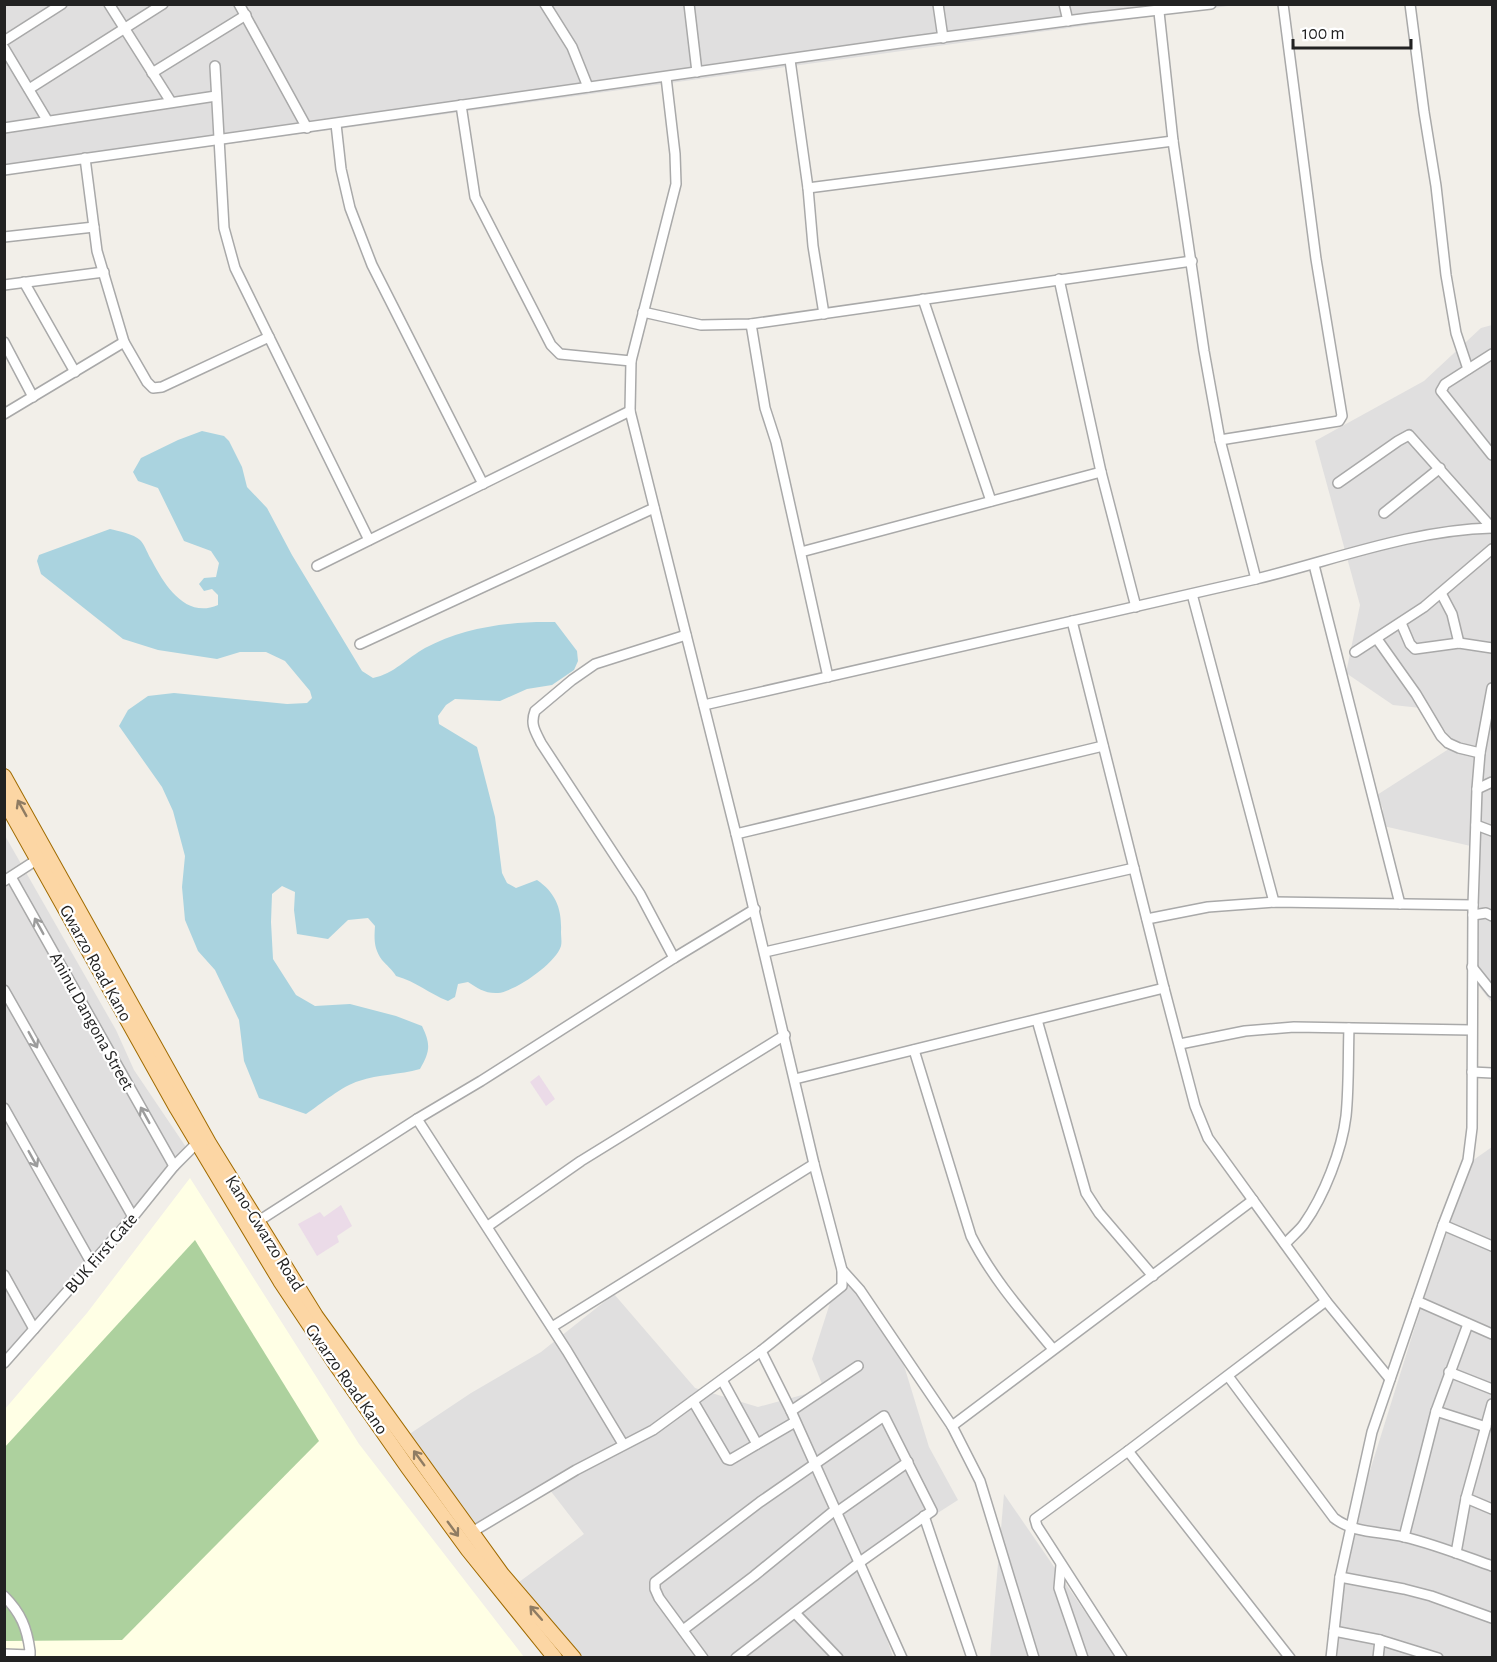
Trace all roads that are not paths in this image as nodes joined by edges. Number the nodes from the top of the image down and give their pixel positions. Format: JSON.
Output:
{"nodes":[{"id":1,"x":62,"y":4,"type":"edge"},
{"id":2,"x":109,"y":4,"type":"edge"},
{"id":3,"x":162,"y":4,"type":"edge"},
{"id":4,"x":239,"y":4,"type":"edge"},
{"id":5,"x":689,"y":4,"type":"edge"},
{"id":6,"x":939,"y":4,"type":"edge"},
{"id":7,"x":1064,"y":4,"type":"edge"},
{"id":8,"x":1211,"y":4,"type":"edge"},
{"id":9,"x":1283,"y":4,"type":"edge"},
{"id":10,"x":1410,"y":4,"type":"edge"},
{"id":11,"x":549,"y":6,"type":"edge"},
{"id":12,"x":1159,"y":12,"type":"junction"},
{"id":13,"x":246,"y":15,"type":"junction"},
{"id":14,"x":1068,"y":21,"type":"junction"},
{"id":15,"x":124,"y":29,"type":"junction"},
{"id":16,"x":943,"y":38,"type":"junction"},
{"id":17,"x":4,"y":41,"type":"edge"},
{"id":18,"x":4,"y":48,"type":"edge"},
{"id":19,"x":789,"y":60,"type":"junction"},
{"id":20,"x":215,"y":66,"type":"dead end"},
{"id":21,"x":697,"y":72,"type":"junction"},
{"id":22,"x":152,"y":73,"type":"junction"},
{"id":23,"x":666,"y":76,"type":"junction"},
{"id":24,"x":588,"y":87,"type":"junction"},
{"id":25,"x":29,"y":89,"type":"junction"},
{"id":26,"x":216,"y":96,"type":"junction"},
{"id":27,"x":171,"y":102,"type":"junction"},
{"id":28,"x":461,"y":105,"type":"junction"},
{"id":29,"x":47,"y":120,"type":"junction"},
{"id":30,"x":336,"y":124,"type":"junction"},
{"id":31,"x":4,"y":128,"type":"edge"},
{"id":32,"x":307,"y":128,"type":"junction"},
{"id":33,"x":218,"y":140,"type":"junction"},
{"id":34,"x":1173,"y":141,"type":"junction"},
{"id":35,"x":85,"y":158,"type":"junction"},
{"id":36,"x":4,"y":170,"type":"edge"},
{"id":37,"x":808,"y":188,"type":"junction"},
{"id":38,"x":94,"y":227,"type":"junction"},
{"id":39,"x":4,"y":237,"type":"edge"},
{"id":40,"x":1192,"y":261,"type":"junction"},
{"id":41,"x":104,"y":272,"type":"junction"},
{"id":42,"x":1059,"y":279,"type":"junction"},
{"id":43,"x":24,"y":282,"type":"junction"},
{"id":44,"x":4,"y":285,"type":"edge"},
{"id":45,"x":923,"y":299,"type":"junction"},
{"id":46,"x":643,"y":312,"type":"junction"},
{"id":47,"x":824,"y":314,"type":"junction"},
{"id":48,"x":751,"y":324,"type":"junction"},
{"id":49,"x":269,"y":337,"type":"junction"},
{"id":50,"x":4,"y":342,"type":"edge"},
{"id":51,"x":124,"y":342,"type":"junction"},
{"id":52,"x":1492,"y":354,"type":"edge"},
{"id":53,"x":631,"y":361,"type":"junction"},
{"id":54,"x":1468,"y":369,"type":"junction"},
{"id":55,"x":75,"y":372,"type":"junction"},
{"id":56,"x":33,"y":397,"type":"junction"},
{"id":57,"x":630,"y":411,"type":"junction"},
{"id":58,"x":4,"y":414,"type":"edge"},
{"id":59,"x":1220,"y":440,"type":"junction"},
{"id":60,"x":1492,"y":455,"type":"edge"},
{"id":61,"x":1440,"y":468,"type":"junction"},
{"id":62,"x":1101,"y":472,"type":"junction"},
{"id":63,"x":1338,"y":483,"type":"dead end"},
{"id":64,"x":483,"y":484,"type":"junction"},
{"id":65,"x":991,"y":501,"type":"junction"},
{"id":66,"x":654,"y":508,"type":"junction"},
{"id":67,"x":1384,"y":513,"type":"dead end"},
{"id":68,"x":1492,"y":528,"type":"edge"},
{"id":69,"x":369,"y":540,"type":"junction"},
{"id":70,"x":1492,"y":549,"type":"edge"},
{"id":71,"x":801,"y":552,"type":"junction"},
{"id":72,"x":1314,"y":565,"type":"junction"},
{"id":73,"x":317,"y":566,"type":"dead end"},
{"id":74,"x":1256,"y":579,"type":"junction"},
{"id":75,"x":1441,"y":592,"type":"junction"},
{"id":76,"x":1192,"y":594,"type":"junction"},
{"id":77,"x":1137,"y":607,"type":"junction"},
{"id":78,"x":1072,"y":621,"type":"junction"},
{"id":79,"x":1401,"y":623,"type":"junction"},
{"id":80,"x":686,"y":634,"type":"junction"},
{"id":81,"x":1377,"y":639,"type":"junction"},
{"id":82,"x":1459,"y":643,"type":"junction"},
{"id":83,"x":360,"y":644,"type":"dead end"},
{"id":84,"x":1492,"y":648,"type":"edge"},
{"id":85,"x":1355,"y":652,"type":"dead end"},
{"id":86,"x":828,"y":677,"type":"junction"},
{"id":87,"x":1492,"y":688,"type":"edge"},
{"id":88,"x":704,"y":705,"type":"junction"},
{"id":89,"x":1103,"y":747,"type":"junction"},
{"id":90,"x":1480,"y":753,"type":"junction"},
{"id":91,"x":4,"y":776,"type":"edge"},
{"id":92,"x":1492,"y":782,"type":"edge"},
{"id":93,"x":1477,"y":789,"type":"junction"},
{"id":94,"x":4,"y":800,"type":"edge"},
{"id":95,"x":1476,"y":825,"type":"junction"},
{"id":96,"x":1492,"y":831,"type":"edge"},
{"id":97,"x":736,"y":834,"type":"junction"},
{"id":98,"x":38,"y":859,"type":"junction"},
{"id":99,"x":1134,"y":868,"type":"junction"},
{"id":100,"x":8,"y":878,"type":"edge"},
{"id":101,"x":1274,"y":902,"type":"junction"},
{"id":102,"x":1400,"y":904,"type":"junction"},
{"id":103,"x":754,"y":909,"type":"junction"},
{"id":104,"x":1473,"y":910,"type":"junction"},
{"id":105,"x":1492,"y":916,"type":"edge"},
{"id":106,"x":1147,"y":919,"type":"junction"},
{"id":107,"x":765,"y":952,"type":"junction"},
{"id":108,"x":674,"y":958,"type":"junction"},
{"id":109,"x":1472,"y":967,"type":"junction"},
{"id":110,"x":1164,"y":988,"type":"junction"},
{"id":111,"x":4,"y":990,"type":"edge"},
{"id":112,"x":1492,"y":992,"type":"edge"},
{"id":113,"x":1037,"y":1020,"type":"junction"},
{"id":114,"x":1349,"y":1028,"type":"junction"},
{"id":115,"x":1471,"y":1030,"type":"junction"},
{"id":116,"x":784,"y":1035,"type":"junction"},
{"id":117,"x":1180,"y":1044,"type":"junction"},
{"id":118,"x":914,"y":1050,"type":"junction"},
{"id":119,"x":1472,"y":1072,"type":"junction"},
{"id":120,"x":1492,"y":1072,"type":"edge"},
{"id":121,"x":795,"y":1079,"type":"junction"},
{"id":122,"x":4,"y":1108,"type":"edge"},
{"id":123,"x":417,"y":1119,"type":"junction"},
{"id":124,"x":198,"y":1142,"type":"junction"},
{"id":125,"x":814,"y":1164,"type":"junction"},
{"id":126,"x":174,"y":1166,"type":"junction"},
{"id":127,"x":1253,"y":1200,"type":"junction"},
{"id":128,"x":133,"y":1217,"type":"junction"},
{"id":129,"x":257,"y":1222,"type":"junction"},
{"id":130,"x":1443,"y":1225,"type":"junction"},
{"id":131,"x":488,"y":1226,"type":"junction"},
{"id":132,"x":1285,"y":1244,"type":"junction"},
{"id":133,"x":1492,"y":1246,"type":"edge"},
{"id":134,"x":92,"y":1264,"type":"junction"},
{"id":135,"x":842,"y":1270,"type":"junction"},
{"id":136,"x":4,"y":1275,"type":"edge"},
{"id":137,"x":1153,"y":1276,"type":"junction"},
{"id":138,"x":285,"y":1278,"type":"junction"},
{"id":139,"x":1326,"y":1301,"type":"junction"},
{"id":140,"x":1417,"y":1301,"type":"junction"},
{"id":141,"x":1468,"y":1324,"type":"junction"},
{"id":142,"x":552,"y":1327,"type":"junction"},
{"id":143,"x":34,"y":1329,"type":"junction"},
{"id":144,"x":1492,"y":1334,"type":"edge"},
{"id":145,"x":1053,"y":1349,"type":"junction"},
{"id":146,"x":761,"y":1351,"type":"junction"},
{"id":147,"x":4,"y":1364,"type":"edge"},
{"id":148,"x":858,"y":1366,"type":"dead end"},
{"id":149,"x":1449,"y":1372,"type":"junction"},
{"id":150,"x":1228,"y":1376,"type":"junction"},
{"id":151,"x":1390,"y":1379,"type":"junction"},
{"id":152,"x":722,"y":1380,"type":"junction"},
{"id":153,"x":1492,"y":1389,"type":"edge"},
{"id":154,"x":693,"y":1401,"type":"junction"},
{"id":155,"x":1492,"y":1404,"type":"edge"},
{"id":156,"x":791,"y":1411,"type":"junction"},
{"id":157,"x":1436,"y":1411,"type":"junction"},
{"id":158,"x":795,"y":1422,"type":"junction"},
{"id":159,"x":952,"y":1426,"type":"junction"},
{"id":160,"x":1486,"y":1427,"type":"junction"},
{"id":161,"x":1482,"y":1442,"type":"junction"},
{"id":162,"x":623,"y":1444,"type":"junction"},
{"id":163,"x":757,"y":1444,"type":"junction"},
{"id":164,"x":1492,"y":1447,"type":"edge"},
{"id":165,"x":1128,"y":1451,"type":"junction"},
{"id":166,"x":908,"y":1462,"type":"junction"},
{"id":167,"x":814,"y":1464,"type":"junction"},
{"id":168,"x":1466,"y":1498,"type":"junction"},
{"id":169,"x":1492,"y":1509,"type":"edge"},
{"id":170,"x":836,"y":1511,"type":"junction"},
{"id":171,"x":924,"y":1516,"type":"junction"},
{"id":172,"x":1349,"y":1528,"type":"junction"},
{"id":173,"x":472,"y":1532,"type":"junction"},
{"id":174,"x":1404,"y":1537,"type":"junction"},
{"id":175,"x":1456,"y":1553,"type":"junction"},
{"id":176,"x":860,"y":1562,"type":"junction"},
{"id":177,"x":1061,"y":1563,"type":"junction"},
{"id":178,"x":1492,"y":1566,"type":"edge"},
{"id":179,"x":1340,"y":1577,"type":"junction"},
{"id":180,"x":4,"y":1596,"type":"edge"},
{"id":181,"x":795,"y":1613,"type":"junction"},
{"id":182,"x":1492,"y":1618,"type":"edge"},
{"id":183,"x":682,"y":1630,"type":"junction"},
{"id":184,"x":1334,"y":1631,"type":"junction"},
{"id":185,"x":1380,"y":1640,"type":"junction"},
{"id":186,"x":4,"y":1654,"type":"edge"},
{"id":187,"x":30,"y":1656,"type":"edge"},
{"id":188,"x":837,"y":1657,"type":"edge"},
{"id":189,"x":1438,"y":1657,"type":"edge"},
{"id":190,"x":555,"y":1658,"type":"edge"},
{"id":191,"x":574,"y":1658,"type":"edge"},
{"id":192,"x":704,"y":1658,"type":"edge"},
{"id":193,"x":736,"y":1658,"type":"edge"},
{"id":194,"x":902,"y":1658,"type":"edge"},
{"id":195,"x":972,"y":1658,"type":"edge"},
{"id":196,"x":1034,"y":1658,"type":"edge"},
{"id":197,"x":1083,"y":1658,"type":"edge"},
{"id":198,"x":1122,"y":1658,"type":"edge"},
{"id":199,"x":1290,"y":1658,"type":"edge"},
{"id":200,"x":1331,"y":1658,"type":"edge"},
{"id":201,"x":1378,"y":1658,"type":"edge"}],
"edges":[{"from":1,"to":17,"type":"street"},
{"from":2,"to":15,"type":"street"},
{"from":3,"to":15,"type":"street"},
{"from":4,"to":13,"type":"street"},
{"from":5,"to":21,"type":"street"},
{"from":6,"to":16,"type":"street"},
{"from":7,"to":14,"type":"street"},
{"from":8,"to":12,"type":"street"},
{"from":9,"to":59,"type":"street"},
{"from":10,"to":54,"type":"street"},
{"from":11,"to":24,"type":"street"},
{"from":12,"to":14,"type":"street"},
{"from":12,"to":34,"type":"street"},
{"from":13,"to":22,"type":"street"},
{"from":13,"to":32,"type":"street"},
{"from":14,"to":16,"type":"street"},
{"from":15,"to":22,"type":"street"},
{"from":15,"to":25,"type":"street"},
{"from":16,"to":19,"type":"street"},
{"from":18,"to":25,"type":"street"},
{"from":19,"to":21,"type":"street"},
{"from":19,"to":37,"type":"street"},
{"from":20,"to":26,"type":"street"},
{"from":21,"to":23,"type":"street"},
{"from":22,"to":27,"type":"street"},
{"from":23,"to":24,"type":"street"},
{"from":23,"to":46,"type":"street"},
{"from":24,"to":28,"type":"street"},
{"from":25,"to":29,"type":"street"},
{"from":26,"to":27,"type":"street"},
{"from":26,"to":33,"type":"street"},
{"from":27,"to":29,"type":"street"},
{"from":28,"to":30,"type":"street"},
{"from":28,"to":53,"type":"street"},
{"from":29,"to":31,"type":"street"},
{"from":30,"to":32,"type":"street"},
{"from":30,"to":64,"type":"street"},
{"from":32,"to":33,"type":"street"},
{"from":33,"to":35,"type":"street"},
{"from":33,"to":49,"type":"street"},
{"from":34,"to":37,"type":"street"},
{"from":34,"to":40,"type":"street"},
{"from":35,"to":36,"type":"street"},
{"from":35,"to":38,"type":"street"},
{"from":37,"to":47,"type":"street"},
{"from":38,"to":39,"type":"street"},
{"from":38,"to":41,"type":"street"},
{"from":40,"to":42,"type":"street"},
{"from":40,"to":59,"type":"street"},
{"from":41,"to":43,"type":"street"},
{"from":41,"to":51,"type":"street"},
{"from":42,"to":45,"type":"street"},
{"from":42,"to":62,"type":"street"},
{"from":43,"to":44,"type":"street"},
{"from":43,"to":55,"type":"street"},
{"from":45,"to":47,"type":"street"},
{"from":45,"to":65,"type":"street"},
{"from":46,"to":48,"type":"street"},
{"from":46,"to":53,"type":"street"},
{"from":47,"to":48,"type":"street"},
{"from":48,"to":71,"type":"street"},
{"from":49,"to":51,"type":"street"},
{"from":49,"to":69,"type":"street"},
{"from":50,"to":56,"type":"street"},
{"from":51,"to":55,"type":"street"},
{"from":52,"to":54,"type":"street"},
{"from":53,"to":57,"type":"street"},
{"from":54,"to":60,"type":"street"},
{"from":55,"to":56,"type":"street"},
{"from":56,"to":58,"type":"street"},
{"from":57,"to":64,"type":"street"},
{"from":57,"to":66,"type":"street"},
{"from":59,"to":74,"type":"street"},
{"from":61,"to":63,"type":"street"},
{"from":61,"to":67,"type":"street"},
{"from":61,"to":68,"type":"street"},
{"from":62,"to":65,"type":"street"},
{"from":62,"to":77,"type":"street"},
{"from":64,"to":69,"type":"street"},
{"from":65,"to":71,"type":"street"},
{"from":66,"to":80,"type":"street"},
{"from":66,"to":83,"type":"street"},
{"from":68,"to":72,"type":"street"},
{"from":69,"to":73,"type":"street"},
{"from":70,"to":75,"type":"street"},
{"from":71,"to":86,"type":"street"},
{"from":72,"to":74,"type":"street"},
{"from":72,"to":102,"type":"street"},
{"from":74,"to":76,"type":"street"},
{"from":75,"to":79,"type":"street"},
{"from":75,"to":82,"type":"street"},
{"from":76,"to":77,"type":"street"},
{"from":76,"to":101,"type":"street"},
{"from":77,"to":78,"type":"street"},
{"from":78,"to":86,"type":"street"},
{"from":78,"to":89,"type":"street"},
{"from":79,"to":81,"type":"street"},
{"from":79,"to":82,"type":"street"},
{"from":80,"to":88,"type":"street"},
{"from":80,"to":108,"type":"street"},
{"from":81,"to":85,"type":"street"},
{"from":81,"to":90,"type":"street"},
{"from":82,"to":84,"type":"street"},
{"from":86,"to":88,"type":"street"},
{"from":87,"to":90,"type":"street"},
{"from":88,"to":97,"type":"street"},
{"from":89,"to":97,"type":"street"},
{"from":89,"to":99,"type":"street"},
{"from":90,"to":93,"type":"street"},
{"from":129,"to":91,"type":"main road","name":"Kano-Gwarzo Road","one_way":true},
{"from":92,"to":93,"type":"street"},
{"from":93,"to":95,"type":"street"},
{"from":94,"to":98,"type":"main road","name":"Gwarzo Road Kano"},
{"from":95,"to":96,"type":"street"},
{"from":95,"to":104,"type":"street"},
{"from":97,"to":103,"type":"street"},
{"from":98,"to":100,"type":"street"},
{"from":98,"to":124,"type":"main road","name":"Gwarzo Road Kano"},
{"from":99,"to":106,"type":"street"},
{"from":99,"to":107,"type":"street"},
{"from":126,"to":100,"type":"street","name":"Aninu Dangona Street","one_way":true},
{"from":101,"to":102,"type":"street"},
{"from":101,"to":106,"type":"street"},
{"from":102,"to":104,"type":"street"},
{"from":103,"to":107,"type":"street"},
{"from":103,"to":108,"type":"street"},
{"from":104,"to":105,"type":"street"},
{"from":104,"to":109,"type":"street"},
{"from":106,"to":110,"type":"street"},
{"from":107,"to":116,"type":"street"},
{"from":108,"to":123,"type":"street"},
{"from":109,"to":112,"type":"street"},
{"from":109,"to":115,"type":"street"},
{"from":110,"to":113,"type":"street"},
{"from":110,"to":117,"type":"street"},
{"from":111,"to":128,"type":"street","one_way":true},
{"from":113,"to":118,"type":"street"},
{"from":113,"to":137,"type":"street"},
{"from":114,"to":115,"type":"street"},
{"from":114,"to":117,"type":"street"},
{"from":114,"to":132,"type":"street"},
{"from":115,"to":119,"type":"street"},
{"from":116,"to":121,"type":"street"},
{"from":116,"to":131,"type":"street"},
{"from":117,"to":127,"type":"street"},
{"from":118,"to":121,"type":"street"},
{"from":118,"to":145,"type":"street"},
{"from":119,"to":120,"type":"street"},
{"from":119,"to":130,"type":"street"},
{"from":121,"to":125,"type":"street"},
{"from":122,"to":134,"type":"street","one_way":true},
{"from":123,"to":129,"type":"street"},
{"from":123,"to":131,"type":"street"},
{"from":124,"to":126,"type":"street","name":"BUK First Gate"},
{"from":124,"to":138,"type":"main road","name":"Gwarzo Road Kano"},
{"from":125,"to":135,"type":"street"},
{"from":125,"to":142,"type":"street"},
{"from":126,"to":128,"type":"street","name":"BUK First Gate"},
{"from":127,"to":132,"type":"street"},
{"from":127,"to":137,"type":"street"},
{"from":128,"to":134,"type":"street","name":"BUK First Gate"},
{"from":129,"to":138,"type":"main road","name":"Kano-Gwarzo Road"},
{"from":130,"to":133,"type":"street"},
{"from":130,"to":140,"type":"street"},
{"from":131,"to":142,"type":"street"},
{"from":132,"to":139,"type":"street"},
{"from":134,"to":143,"type":"street","name":"BUK First Gate"},
{"from":135,"to":146,"type":"street"},
{"from":135,"to":159,"type":"street"},
{"from":136,"to":143,"type":"street"},
{"from":137,"to":145,"type":"street"},
{"from":173,"to":138,"type":"main road","name":"Kano-Gwarzo Road","one_way":true},
{"from":138,"to":190,"type":"main road","name":"Gwarzo Road Kano","one_way":true},
{"from":139,"to":150,"type":"street"},
{"from":139,"to":151,"type":"street"},
{"from":140,"to":141,"type":"street"},
{"from":140,"to":151,"type":"street"},
{"from":141,"to":144,"type":"street"},
{"from":141,"to":149,"type":"street"},
{"from":142,"to":162,"type":"street"},
{"from":143,"to":147,"type":"street","name":"BUK First Gate"},
{"from":145,"to":159,"type":"street"},
{"from":146,"to":152,"type":"street"},
{"from":146,"to":156,"type":"street"},
{"from":148,"to":156,"type":"street"},
{"from":149,"to":153,"type":"street"},
{"from":149,"to":157,"type":"street"},
{"from":150,"to":165,"type":"street"},
{"from":150,"to":172,"type":"street"},
{"from":151,"to":172,"type":"street"},
{"from":152,"to":154,"type":"street"},
{"from":152,"to":163,"type":"street"},
{"from":154,"to":162,"type":"street"},
{"from":154,"to":163,"type":"street"},
{"from":155,"to":160,"type":"street"},
{"from":156,"to":158,"type":"street"},
{"from":157,"to":160,"type":"street"},
{"from":157,"to":174,"type":"street"},
{"from":158,"to":163,"type":"street"},
{"from":158,"to":167,"type":"street"},
{"from":159,"to":196,"type":"street"},
{"from":160,"to":161,"type":"street"},
{"from":161,"to":164,"type":"street"},
{"from":161,"to":168,"type":"street"},
{"from":162,"to":173,"type":"street"},
{"from":165,"to":177,"type":"street"},
{"from":165,"to":199,"type":"street"},
{"from":166,"to":167,"type":"street"},
{"from":166,"to":170,"type":"street"},
{"from":166,"to":171,"type":"street"},
{"from":167,"to":170,"type":"street"},
{"from":167,"to":183,"type":"street"},
{"from":168,"to":169,"type":"street"},
{"from":168,"to":175,"type":"street"},
{"from":170,"to":176,"type":"street"},
{"from":170,"to":183,"type":"street"},
{"from":171,"to":176,"type":"street"},
{"from":171,"to":195,"type":"street"},
{"from":172,"to":174,"type":"street"},
{"from":172,"to":179,"type":"street"},
{"from":191,"to":173,"type":"main road","name":"Kano-Gwarzo Road","one_way":true},
{"from":174,"to":175,"type":"street"},
{"from":175,"to":178,"type":"street"},
{"from":176,"to":181,"type":"street"},
{"from":176,"to":194,"type":"street"},
{"from":177,"to":197,"type":"street"},
{"from":177,"to":198,"type":"street"},
{"from":179,"to":182,"type":"street"},
{"from":179,"to":184,"type":"street"},
{"from":180,"to":187,"type":"street"},
{"from":181,"to":188,"type":"street"},
{"from":181,"to":193,"type":"street"},
{"from":183,"to":192,"type":"street"},
{"from":184,"to":185,"type":"street"},
{"from":184,"to":200,"type":"street"},
{"from":185,"to":189,"type":"street"},
{"from":185,"to":201,"type":"street"},
{"from":186,"to":187,"type":"street"}]}
